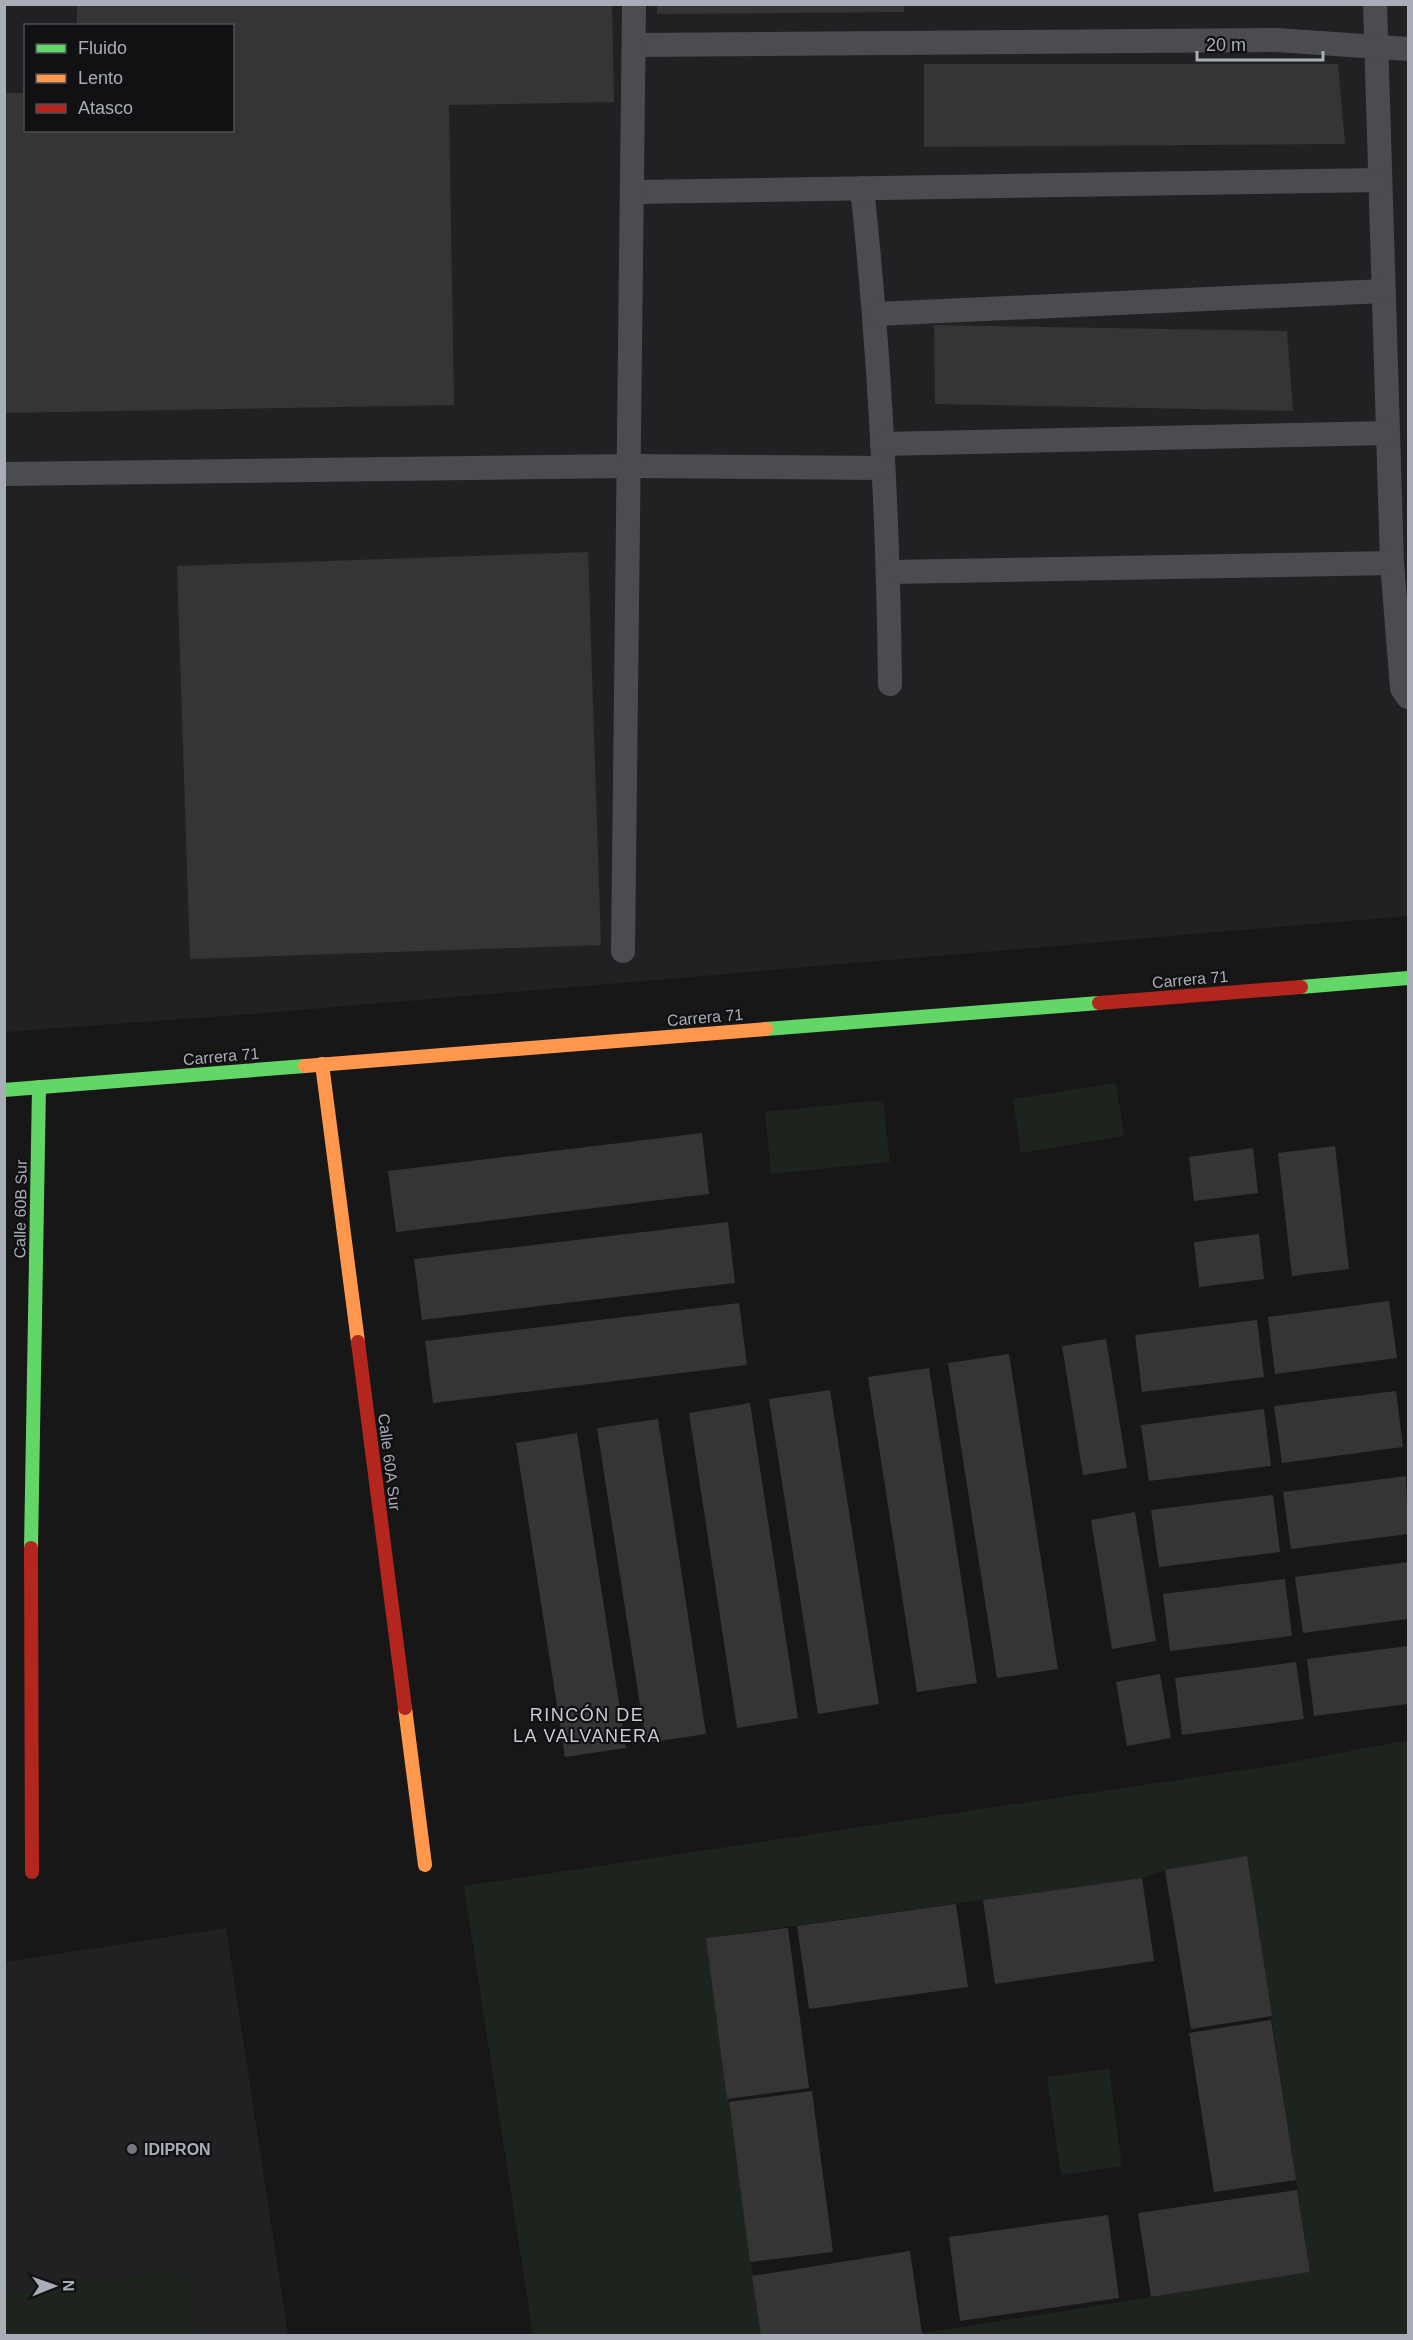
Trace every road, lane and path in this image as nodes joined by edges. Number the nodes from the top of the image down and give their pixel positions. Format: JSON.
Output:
{"nodes":[{"id":1,"x":634,"y":4,"type":"edge"},
{"id":2,"x":1375,"y":4,"type":"edge"},
{"id":3,"x":634,"y":45,"type":"junction"},
{"id":4,"x":1376,"y":46,"type":"junction"},
{"id":5,"x":1408,"y":49,"type":"edge"},
{"id":6,"x":1380,"y":180,"type":"junction"},
{"id":7,"x":862,"y":188,"type":"junction"},
{"id":8,"x":633,"y":192,"type":"junction"},
{"id":9,"x":1384,"y":291,"type":"junction"},
{"id":10,"x":876,"y":314,"type":"junction"},
{"id":11,"x":1388,"y":433,"type":"junction"},
{"id":12,"x":882,"y":444,"type":"junction"},
{"id":13,"x":629,"y":466,"type":"junction"},
{"id":14,"x":883,"y":468,"type":"junction"},
{"id":15,"x":4,"y":474,"type":"edge"},
{"id":16,"x":1392,"y":563,"type":"junction"},
{"id":17,"x":888,"y":572,"type":"junction"},
{"id":18,"x":890,"y":684,"type":"dead end"},
{"id":19,"x":1408,"y":697,"type":"edge"},
{"id":20,"x":622,"y":951,"type":"dead end"},
{"id":21,"x":1408,"y":978,"type":"edge"},
{"id":22,"x":322,"y":1064,"type":"junction"},
{"id":23,"x":39,"y":1087,"type":"junction"},
{"id":24,"x":4,"y":1090,"type":"edge"},
{"id":25,"x":425,"y":1864,"type":"dead end"},
{"id":26,"x":32,"y":1872,"type":"dead end"}],
"edges":[{"from":1,"to":3,"type":"lane"},
{"from":2,"to":4,"type":"lane"},
{"from":3,"to":4,"type":"lane"},
{"from":3,"to":8,"type":"lane"},
{"from":4,"to":5,"type":"lane"},
{"from":4,"to":6,"type":"lane"},
{"from":6,"to":7,"type":"lane"},
{"from":6,"to":9,"type":"lane"},
{"from":7,"to":8,"type":"lane"},
{"from":7,"to":10,"type":"lane"},
{"from":8,"to":13,"type":"lane"},
{"from":9,"to":10,"type":"lane"},
{"from":9,"to":11,"type":"lane"},
{"from":10,"to":12,"type":"lane"},
{"from":11,"to":12,"type":"lane"},
{"from":11,"to":16,"type":"lane"},
{"from":12,"to":14,"type":"lane"},
{"from":13,"to":14,"type":"lane"},
{"from":13,"to":15,"type":"lane"},
{"from":13,"to":20,"type":"lane"},
{"from":14,"to":17,"type":"lane"},
{"from":16,"to":17,"type":"lane"},
{"from":16,"to":19,"type":"lane"},
{"from":17,"to":18,"type":"lane"},
{"from":21,"to":22,"type":"street","name":"Carrera 71"},
{"from":22,"to":23,"type":"street","name":"Carrera 71"},
{"from":22,"to":25,"type":"street","name":"Calle 60A Sur"},
{"from":23,"to":24,"type":"street","name":"Carrera 71"},
{"from":23,"to":26,"type":"street","name":"Calle 60B Sur"}]}
